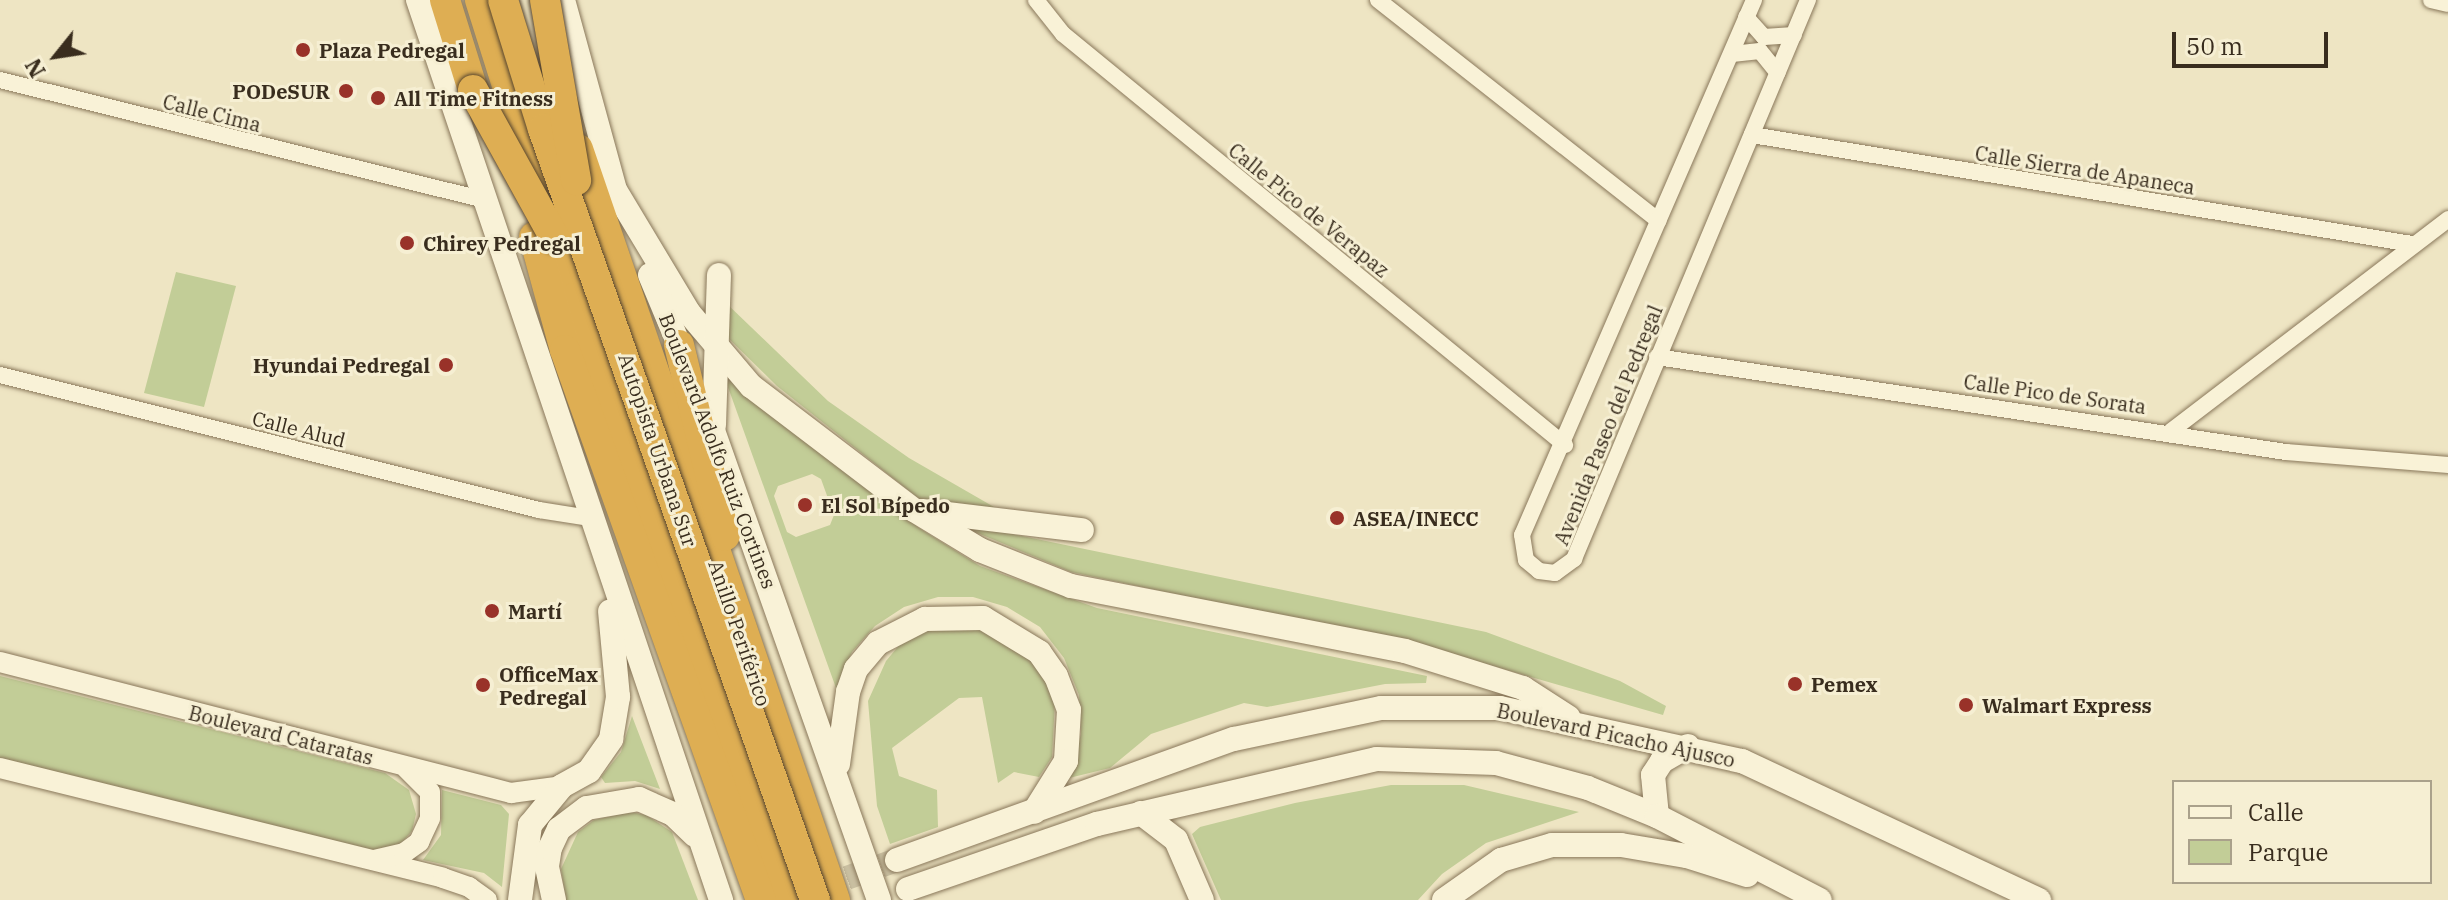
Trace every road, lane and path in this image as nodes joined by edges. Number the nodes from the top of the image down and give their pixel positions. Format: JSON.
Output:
{"nodes":[{"id":1,"x":418,"y":0,"type":"edge"},
{"id":2,"x":445,"y":0,"type":"edge"},
{"id":3,"x":470,"y":0,"type":"edge"},
{"id":4,"x":480,"y":0,"type":"edge"},
{"id":5,"x":503,"y":0,"type":"edge"},
{"id":6,"x":530,"y":0,"type":"edge"},
{"id":7,"x":545,"y":0,"type":"edge"},
{"id":8,"x":563,"y":0,"type":"edge"},
{"id":9,"x":1036,"y":0,"type":"edge"},
{"id":10,"x":1378,"y":0,"type":"edge"},
{"id":11,"x":1754,"y":0,"type":"edge"},
{"id":12,"x":1808,"y":0,"type":"edge"},
{"id":13,"x":2431,"y":0,"type":"edge"},
{"id":14,"x":2448,"y":4,"type":"edge"},
{"id":15,"x":1746,"y":17,"type":"junction"},
{"id":16,"x":1794,"y":35,"type":"junction"},
{"id":17,"x":1732,"y":54,"type":"junction"},
{"id":18,"x":1778,"y":73,"type":"junction"},
{"id":19,"x":0,"y":80,"type":"edge"},
{"id":20,"x":1752,"y":135,"type":"junction"},
{"id":21,"x":612,"y":185,"type":"junction"},
{"id":22,"x":484,"y":200,"type":"junction"},
{"id":23,"x":2448,"y":219,"type":"edge"},
{"id":24,"x":1659,"y":221,"type":"junction"},
{"id":25,"x":554,"y":237,"type":"junction"},
{"id":26,"x":2412,"y":244,"type":"junction"},
{"id":27,"x":590,"y":257,"type":"junction"},
{"id":28,"x":719,"y":275,"type":"dead end"},
{"id":29,"x":679,"y":345,"type":"junction"},
{"id":30,"x":716,"y":348,"type":"junction"},
{"id":31,"x":1657,"y":357,"type":"junction"},
{"id":32,"x":0,"y":375,"type":"edge"},
{"id":33,"x":714,"y":428,"type":"junction"},
{"id":34,"x":2171,"y":431,"type":"junction"},
{"id":35,"x":1565,"y":445,"type":"junction"},
{"id":36,"x":2448,"y":465,"type":"edge"},
{"id":37,"x":914,"y":510,"type":"junction"},
{"id":38,"x":590,"y":518,"type":"junction"},
{"id":39,"x":1082,"y":530,"type":"dead end"},
{"id":40,"x":606,"y":569,"type":"junction"},
{"id":41,"x":0,"y":662,"type":"edge"},
{"id":42,"x":767,"y":713,"type":"junction"},
{"id":43,"x":1581,"y":724,"type":"junction"},
{"id":44,"x":1688,"y":746,"type":"junction"},
{"id":45,"x":394,"y":763,"type":"junction"},
{"id":46,"x":0,"y":768,"type":"edge"},
{"id":47,"x":562,"y":786,"type":"junction"},
{"id":48,"x":840,"y":786,"type":"junction"},
{"id":49,"x":1141,"y":813,"type":"junction"},
{"id":50,"x":1031,"y":814,"type":"junction"},
{"id":51,"x":1657,"y":816,"type":"junction"},
{"id":52,"x":696,"y":837,"type":"junction"},
{"id":53,"x":897,"y":860,"type":"tunnel mouth"},
{"id":54,"x":370,"y":861,"type":"junction"},
{"id":55,"x":908,"y":889,"type":"dead end"},
{"id":56,"x":1814,"y":897,"type":"edge"},
{"id":57,"x":487,"y":900,"type":"edge"},
{"id":58,"x":520,"y":900,"type":"edge"},
{"id":59,"x":554,"y":900,"type":"edge"},
{"id":60,"x":721,"y":900,"type":"edge"},
{"id":61,"x":761,"y":900,"type":"edge"},
{"id":62,"x":784,"y":900,"type":"edge"},
{"id":63,"x":815,"y":900,"type":"edge"},
{"id":64,"x":835,"y":900,"type":"edge"},
{"id":65,"x":879,"y":900,"type":"edge"},
{"id":66,"x":1202,"y":900,"type":"edge"},
{"id":67,"x":1444,"y":900,"type":"edge"},
{"id":68,"x":2039,"y":900,"type":"edge"}],
"edges":[{"from":1,"to":22,"type":"main road"},
{"from":2,"to":25,"type":"highway","bridge":true},
{"from":3,"to":61,"type":"highway"},
{"from":4,"to":25,"type":"highway","name":"Autopista Urbana Sur","bridge":true},
{"from":5,"to":27,"type":"highway","name":"Autopista Urbana Sur","bridge":true},
{"from":6,"to":42,"type":"highway","name":"Anillo Periférico"},
{"from":7,"to":27,"type":"highway","bridge":true},
{"from":8,"to":21,"type":"main road","name":"Boulevard Adolfo Ruiz Cortines"},
{"from":9,"to":35,"type":"street","name":"Calle Pico de Verapaz"},
{"from":10,"to":24,"type":"street"},
{"from":11,"to":15,"type":"street","name":"Avenida Paseo del Pedregal"},
{"from":12,"to":16,"type":"street","name":"Avenida Paseo del Pedregal"},
{"from":13,"to":14,"type":"street"},
{"from":15,"to":16,"type":"street"},
{"from":15,"to":17,"type":"street","name":"Avenida Paseo del Pedregal"},
{"from":16,"to":18,"type":"street","name":"Avenida Paseo del Pedregal"},
{"from":17,"to":18,"type":"street"},
{"from":17,"to":24,"type":"street","name":"Avenida Paseo del Pedregal"},
{"from":18,"to":20,"type":"street","name":"Avenida Paseo del Pedregal"},
{"from":19,"to":22,"type":"street","name":"Calle Cima"},
{"from":20,"to":26,"type":"street","name":"Calle Sierra de Apaneca"},
{"from":20,"to":31,"type":"street","name":"Avenida Paseo del Pedregal"},
{"from":21,"to":29,"type":"main road","name":"Boulevard Adolfo Ruiz Cortines"},
{"from":21,"to":30,"type":"main road"},
{"from":22,"to":38,"type":"main road"},
{"from":23,"to":26,"type":"street"},
{"from":24,"to":35,"type":"street","name":"Avenida Paseo del Pedregal"},
{"from":25,"to":62,"type":"highway","name":"Autopista Urbana Sur"},
{"from":26,"to":34,"type":"street"},
{"from":27,"to":63,"type":"highway","name":"Autopista Urbana Sur","bridge":true},
{"from":28,"to":30,"type":"main road"},
{"from":29,"to":33,"type":"main road","name":"Boulevard Adolfo Ruiz Cortines"},
{"from":29,"to":42,"type":"highway"},
{"from":30,"to":33,"type":"main road"},
{"from":30,"to":37,"type":"main road"},
{"from":31,"to":34,"type":"street","name":"Calle Pico de Sorata"},
{"from":31,"to":35,"type":"street","name":"Avenida Paseo del Pedregal"},
{"from":32,"to":38,"type":"street","name":"Calle Alud"},
{"from":33,"to":48,"type":"main road","name":"Boulevard Adolfo Ruiz Cortines"},
{"from":34,"to":36,"type":"street","name":"Calle Pico de Sorata"},
{"from":37,"to":39,"type":"main road"},
{"from":37,"to":43,"type":"main road"},
{"from":38,"to":40,"type":"main road"},
{"from":40,"to":47,"type":"main road"},
{"from":40,"to":52,"type":"main road"},
{"from":41,"to":45,"type":"street","name":"Boulevard Cataratas"},
{"from":42,"to":64,"type":"highway","name":"Anillo Periférico"},
{"from":43,"to":44,"type":"main road","name":"Boulevard Picacho Ajusco"},
{"from":43,"to":50,"type":"main road","name":"Boulevard Picacho Ajusco"},
{"from":44,"to":51,"type":"main road"},
{"from":44,"to":68,"type":"main road","name":"Boulevard Picacho Ajusco"},
{"from":45,"to":47,"type":"street","name":"Boulevard Cataratas"},
{"from":45,"to":54,"type":"street"},
{"from":46,"to":54,"type":"street"},
{"from":47,"to":58,"type":"main road"},
{"from":48,"to":50,"type":"main road"},
{"from":48,"to":65,"type":"main road","name":"Boulevard Adolfo Ruiz Cortines"},
{"from":49,"to":51,"type":"main road"},
{"from":49,"to":55,"type":"main road"},
{"from":49,"to":66,"type":"main road"},
{"from":50,"to":53,"type":"main road","name":"Boulevard Picacho Ajusco"},
{"from":51,"to":56,"type":"main road"},
{"from":52,"to":59,"type":"main road"},
{"from":52,"to":60,"type":"main road"},
{"from":54,"to":57,"type":"street"},
{"from":56,"to":67,"type":"main road"}]}
